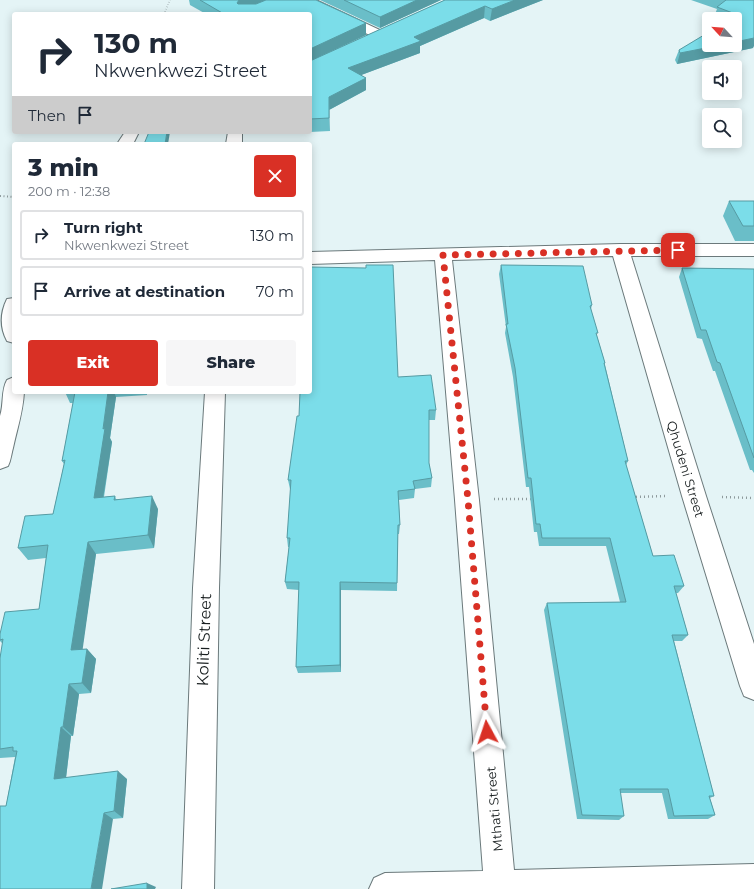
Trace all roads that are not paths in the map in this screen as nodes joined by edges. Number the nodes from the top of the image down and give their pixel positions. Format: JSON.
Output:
{"nodes":[{"id":1,"x":306,"y":0,"type":"edge"},
{"id":2,"x":394,"y":29,"type":"edge"},
{"id":3,"x":380,"y":35,"type":"junction"},
{"id":4,"x":366,"y":42,"type":"edge"},
{"id":5,"x":620,"y":250,"type":"junction"},
{"id":6,"x":754,"y":250,"type":"edge"},
{"id":7,"x":443,"y":255,"type":"junction"},
{"id":8,"x":312,"y":258,"type":"edge"},
{"id":9,"x":12,"y":312,"type":"edge"},
{"id":10,"x":12,"y":328,"type":"edge"},
{"id":11,"x":14,"y":394,"type":"edge"},
{"id":12,"x":215,"y":394,"type":"edge"},
{"id":13,"x":0,"y":460,"type":"edge"},
{"id":14,"x":754,"y":686,"type":"edge"},
{"id":15,"x":754,"y":880,"type":"edge"},
{"id":16,"x":500,"y":886,"type":"junction"},
{"id":17,"x":198,"y":889,"type":"edge"},
{"id":18,"x":385,"y":889,"type":"edge"}],
"edges":[{"from":1,"to":3,"type":"street"},
{"from":2,"to":3,"type":"street"},
{"from":3,"to":4,"type":"street"},
{"from":5,"to":6,"type":"street"},
{"from":5,"to":7,"type":"street"},
{"from":5,"to":14,"type":"street","name":"Qhudeni Street"},
{"from":7,"to":8,"type":"street"},
{"from":7,"to":16,"type":"street","name":"Mthati Street"},
{"from":9,"to":10,"type":"street"},
{"from":11,"to":13,"type":"street"},
{"from":12,"to":17,"type":"street","name":"Koliti Street"},
{"from":15,"to":16,"type":"street"},
{"from":16,"to":18,"type":"street"}]}
